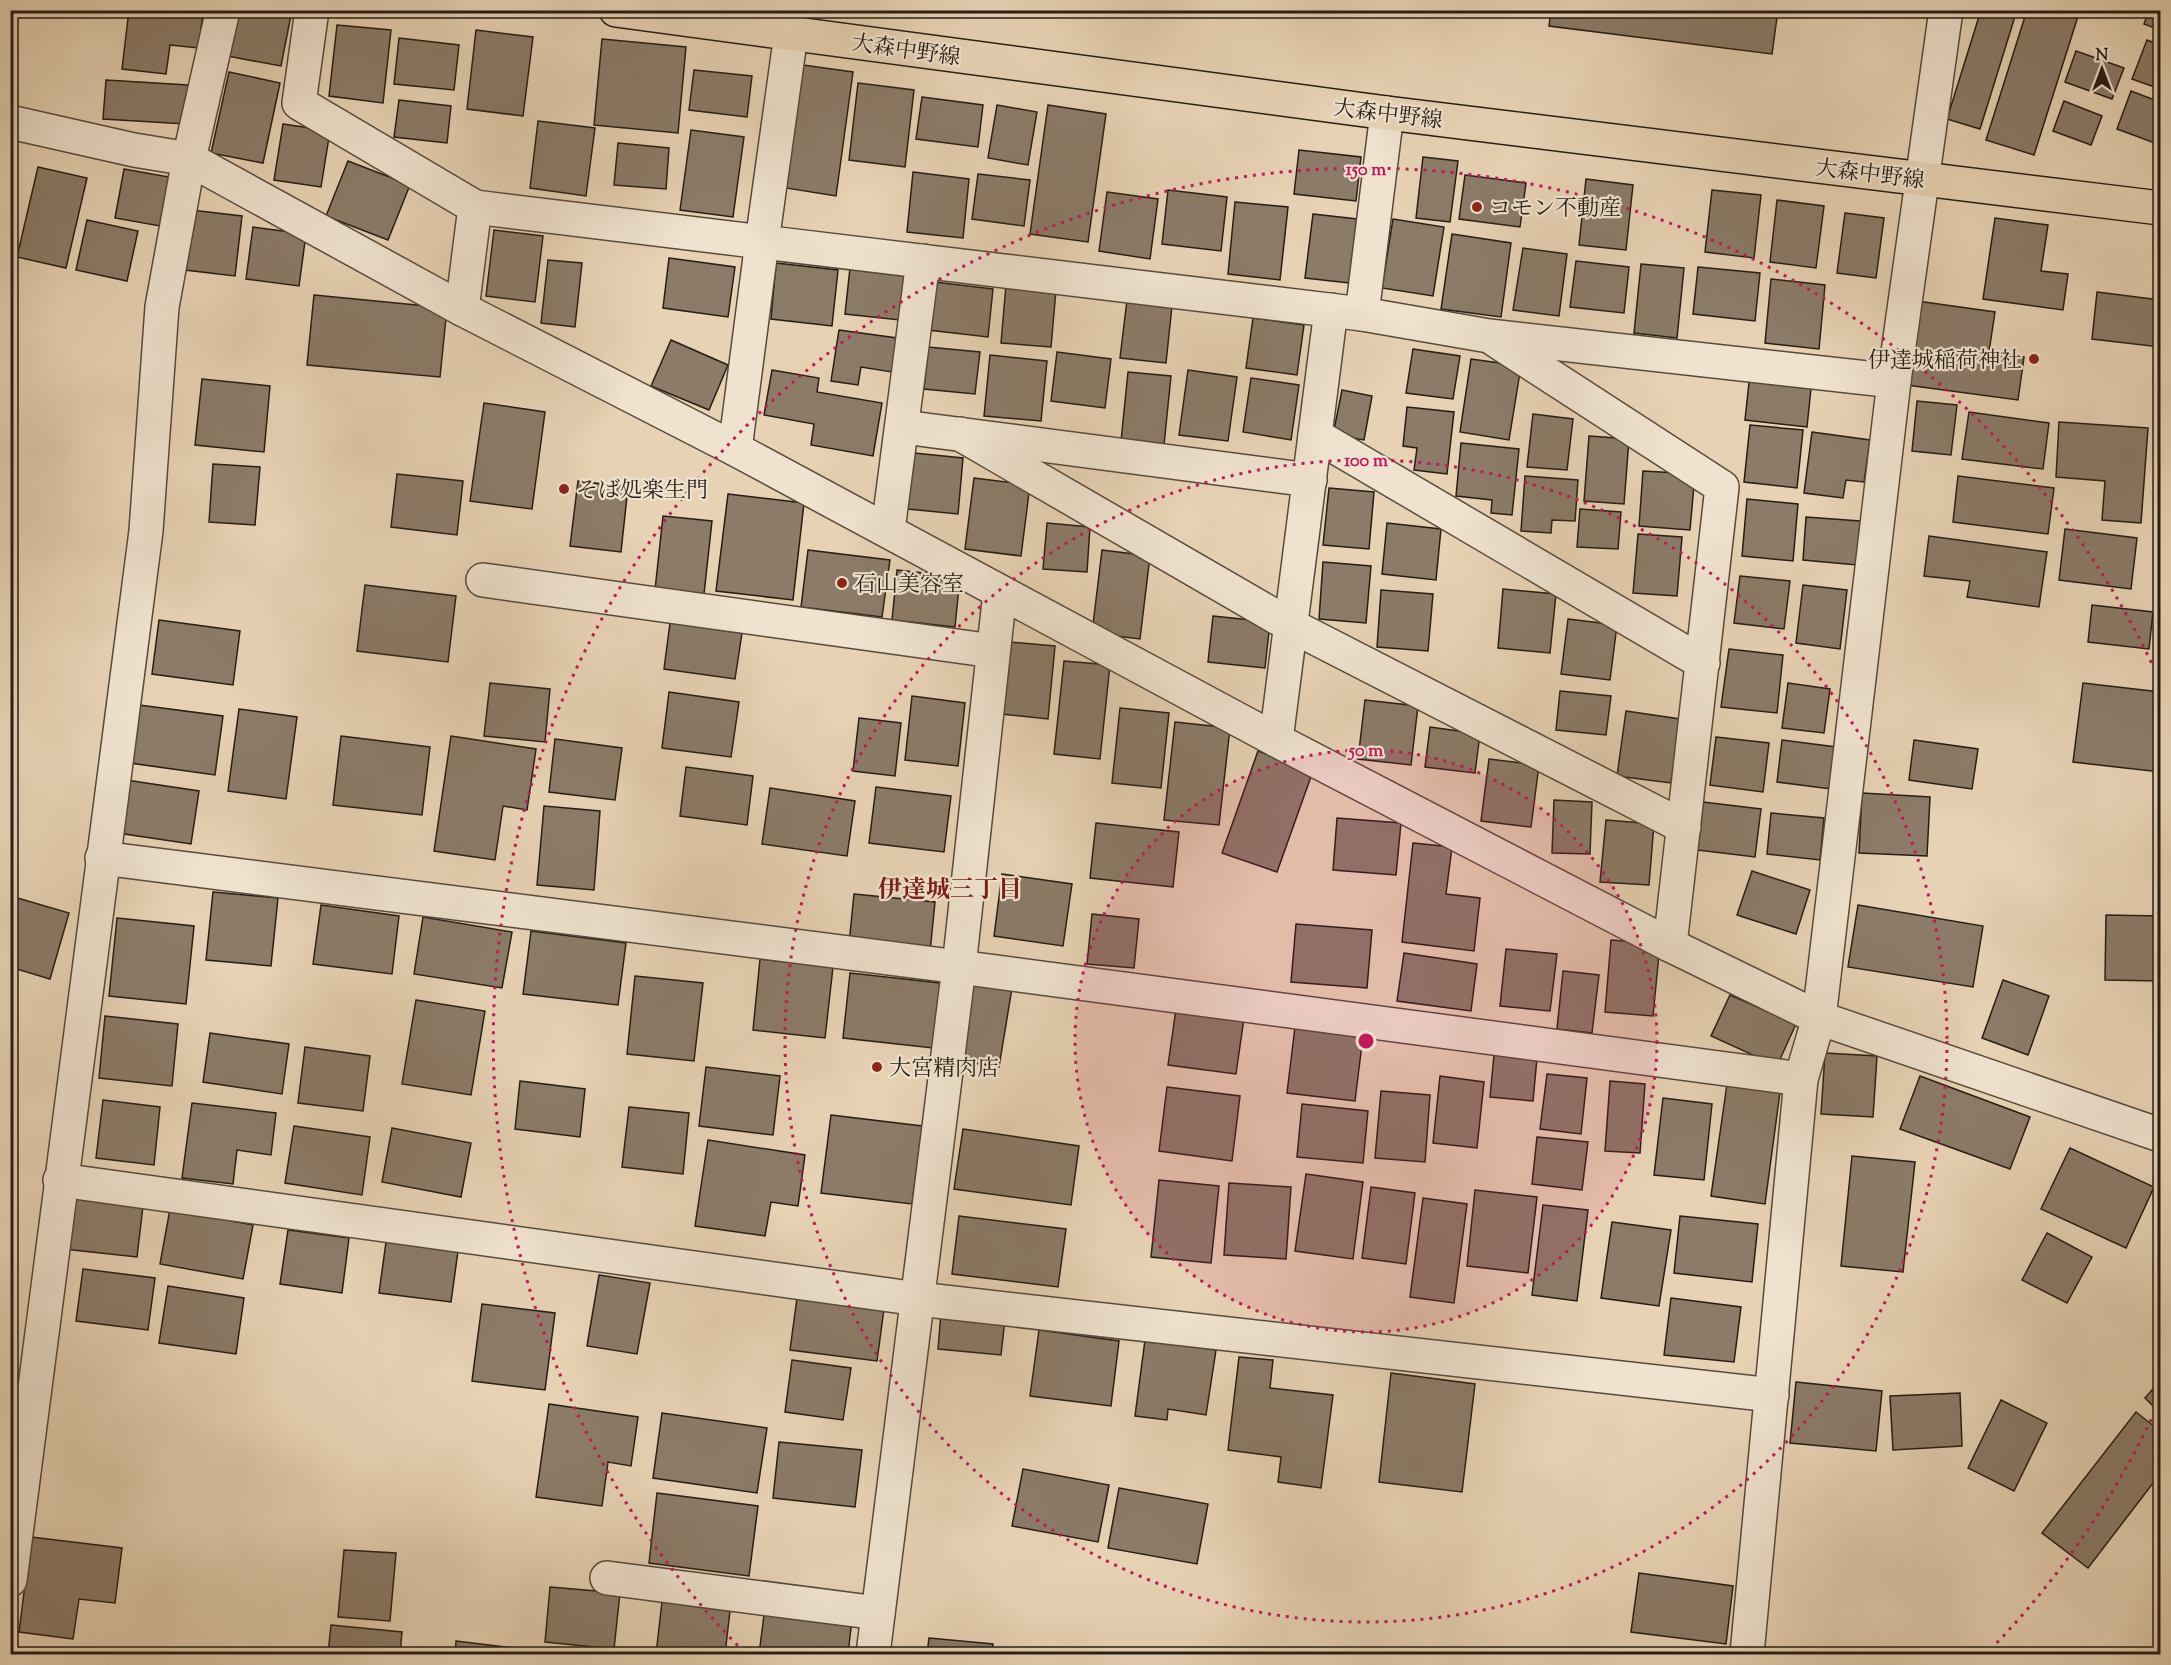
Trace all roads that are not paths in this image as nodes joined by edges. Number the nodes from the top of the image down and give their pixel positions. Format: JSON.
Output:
{"nodes":[{"id":1,"x":223,"y":10,"type":"edge"},
{"id":2,"x":312,"y":10,"type":"edge"},
{"id":3,"x":616,"y":10,"type":"edge"},
{"id":4,"x":1946,"y":10,"type":"edge"},
{"id":5,"x":791,"y":34,"type":"junction"},
{"id":6,"x":1387,"y":113,"type":"junction"},
{"id":7,"x":10,"y":122,"type":"edge"},
{"id":8,"x":189,"y":159,"type":"junction"},
{"id":9,"x":1924,"y":180,"type":"junction"},
{"id":10,"x":475,"y":207,"type":"junction"},
{"id":11,"x":2160,"y":208,"type":"edge"},
{"id":12,"x":762,"y":242,"type":"junction"},
{"id":13,"x":923,"y":261,"type":"junction"},
{"id":14,"x":462,"y":309,"type":"junction"},
{"id":15,"x":1347,"y":312,"type":"junction"},
{"id":16,"x":1489,"y":336,"type":"junction"},
{"id":17,"x":1894,"y":381,"type":"junction"},
{"id":18,"x":903,"y":427,"type":"junction"},
{"id":19,"x":960,"y":434,"type":"junction"},
{"id":20,"x":1315,"y":435,"type":"junction"},
{"id":21,"x":735,"y":448,"type":"junction"},
{"id":22,"x":1310,"y":480,"type":"junction"},
{"id":23,"x":888,"y":530,"type":"junction"},
{"id":24,"x":483,"y":580,"type":"dead end"},
{"id":25,"x":1000,"y":592,"type":"junction"},
{"id":26,"x":1290,"y":625,"type":"junction"},
{"id":27,"x":993,"y":651,"type":"junction"},
{"id":28,"x":1703,"y":663,"type":"junction"},
{"id":29,"x":1275,"y":740,"type":"junction"},
{"id":30,"x":1684,"y":827,"type":"junction"},
{"id":31,"x":102,"y":858,"type":"junction"},
{"id":32,"x":1670,"y":945,"type":"junction"},
{"id":33,"x":959,"y":967,"type":"junction"},
{"id":34,"x":1819,"y":1018,"type":"junction"},
{"id":35,"x":1801,"y":1079,"type":"junction"},
{"id":36,"x":2160,"y":1135,"type":"edge"},
{"id":37,"x":60,"y":1180,"type":"junction"},
{"id":38,"x":918,"y":1299,"type":"junction"},
{"id":39,"x":1772,"y":1395,"type":"junction"},
{"id":40,"x":607,"y":1578,"type":"dead end"},
{"id":41,"x":10,"y":1580,"type":"edge"},
{"id":42,"x":878,"y":1613,"type":"junction"},
{"id":43,"x":873,"y":1654,"type":"edge"},
{"id":44,"x":1747,"y":1654,"type":"edge"}],
"edges":[{"from":1,"to":8,"type":"lane"},
{"from":2,"to":10,"type":"lane"},
{"from":3,"to":5,"type":"main road","name":"大森中野線"},
{"from":4,"to":9,"type":"lane"},
{"from":5,"to":6,"type":"main road","name":"大森中野線"},
{"from":5,"to":12,"type":"lane"},
{"from":6,"to":9,"type":"main road","name":"大森中野線"},
{"from":6,"to":15,"type":"lane"},
{"from":7,"to":8,"type":"lane"},
{"from":8,"to":14,"type":"lane"},
{"from":8,"to":31,"type":"lane"},
{"from":9,"to":11,"type":"main road","name":"大森中野線"},
{"from":9,"to":17,"type":"lane"},
{"from":10,"to":12,"type":"lane"},
{"from":10,"to":14,"type":"lane"},
{"from":12,"to":13,"type":"lane"},
{"from":12,"to":21,"type":"lane"},
{"from":13,"to":15,"type":"lane"},
{"from":13,"to":18,"type":"lane"},
{"from":14,"to":21,"type":"lane"},
{"from":15,"to":16,"type":"lane"},
{"from":15,"to":20,"type":"lane"},
{"from":16,"to":17,"type":"lane"},
{"from":16,"to":28,"type":"lane"},
{"from":17,"to":34,"type":"lane"},
{"from":18,"to":19,"type":"lane"},
{"from":18,"to":23,"type":"lane"},
{"from":19,"to":22,"type":"lane"},
{"from":19,"to":26,"type":"lane"},
{"from":20,"to":22,"type":"lane"},
{"from":20,"to":28,"type":"lane"},
{"from":21,"to":23,"type":"lane"},
{"from":22,"to":26,"type":"lane"},
{"from":23,"to":25,"type":"lane"},
{"from":24,"to":27,"type":"lane"},
{"from":25,"to":27,"type":"lane"},
{"from":25,"to":29,"type":"lane"},
{"from":26,"to":29,"type":"lane"},
{"from":26,"to":30,"type":"lane"},
{"from":27,"to":33,"type":"lane"},
{"from":28,"to":30,"type":"lane"},
{"from":29,"to":32,"type":"lane"},
{"from":30,"to":32,"type":"lane"},
{"from":31,"to":33,"type":"lane"},
{"from":31,"to":37,"type":"lane"},
{"from":32,"to":34,"type":"lane"},
{"from":33,"to":35,"type":"lane"},
{"from":33,"to":38,"type":"lane"},
{"from":34,"to":35,"type":"lane"},
{"from":34,"to":36,"type":"lane"},
{"from":35,"to":39,"type":"lane"},
{"from":37,"to":38,"type":"lane"},
{"from":37,"to":41,"type":"lane"},
{"from":38,"to":39,"type":"lane"},
{"from":38,"to":42,"type":"lane"},
{"from":39,"to":44,"type":"lane"},
{"from":40,"to":42,"type":"lane"},
{"from":42,"to":43,"type":"lane"}]}
